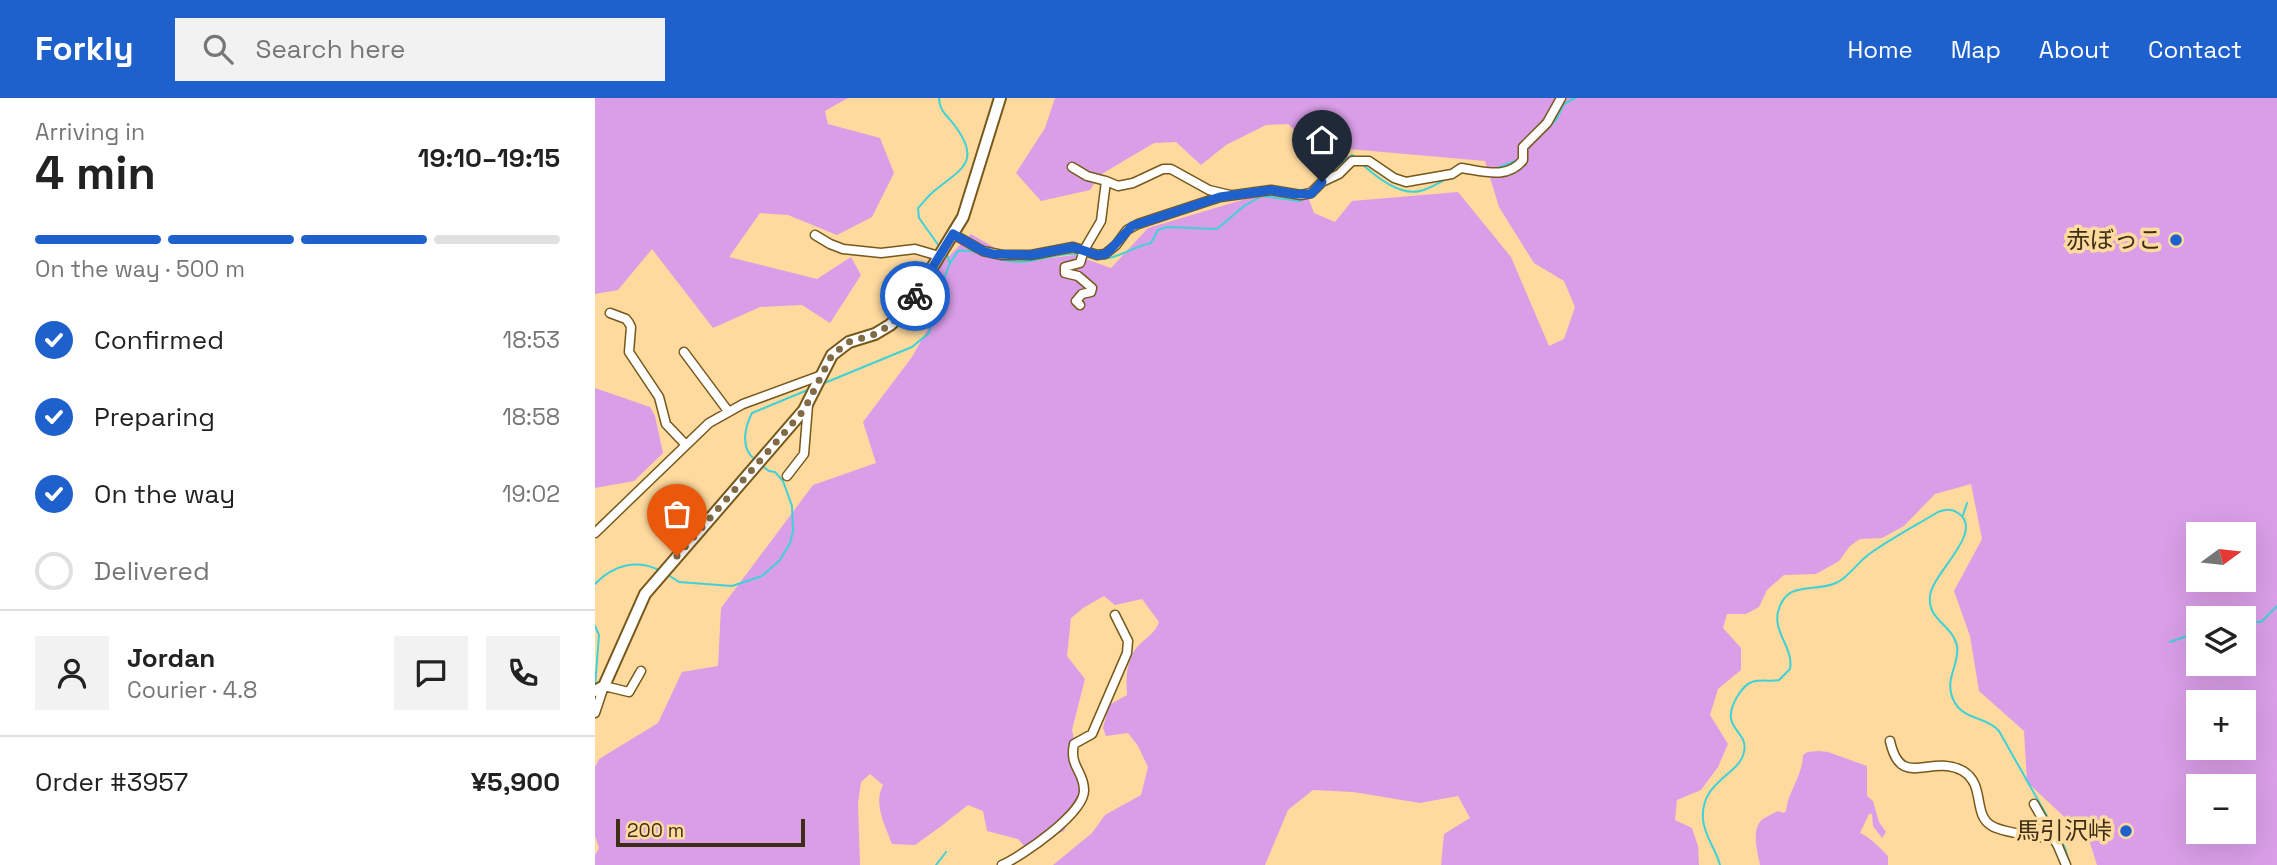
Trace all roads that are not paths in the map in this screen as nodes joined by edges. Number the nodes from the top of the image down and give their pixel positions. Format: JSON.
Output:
{"nodes":[{"id":1,"x":1000,"y":98,"type":"edge"},
{"id":2,"x":1561,"y":98,"type":"edge"},
{"id":3,"x":1072,"y":167,"type":"dead end"},
{"id":4,"x":1106,"y":181,"type":"junction"},
{"id":5,"x":1233,"y":196,"type":"junction"},
{"id":6,"x":953,"y":234,"type":"junction"},
{"id":7,"x":815,"y":235,"type":"dead end"},
{"id":8,"x":1084,"y":250,"type":"junction"},
{"id":9,"x":942,"y":251,"type":"junction"},
{"id":10,"x":1080,"y":305,"type":"dead end"},
{"id":11,"x":610,"y":313,"type":"dead end"},
{"id":12,"x":684,"y":352,"type":"dead end"},
{"id":13,"x":818,"y":382,"type":"junction"},
{"id":14,"x":808,"y":404,"type":"junction"},
{"id":15,"x":728,"y":411,"type":"junction"},
{"id":16,"x":686,"y":445,"type":"junction"},
{"id":17,"x":787,"y":476,"type":"dead end"},
{"id":18,"x":595,"y":533,"type":"edge"},
{"id":19,"x":1115,"y":615,"type":"dead end"},
{"id":20,"x":641,"y":671,"type":"dead end"},
{"id":21,"x":598,"y":689,"type":"edge"},
{"id":22,"x":595,"y":713,"type":"edge"},
{"id":23,"x":1890,"y":741,"type":"dead end"},
{"id":24,"x":2034,"y":804,"type":"dead end"},
{"id":25,"x":2055,"y":839,"type":"junction"},
{"id":26,"x":1002,"y":865,"type":"edge"},
{"id":27,"x":2066,"y":865,"type":"edge"}],
"edges":[{"from":1,"to":6,"type":"main road"},
{"from":2,"to":5,"type":"street"},
{"from":3,"to":4,"type":"street"},
{"from":4,"to":5,"type":"street"},
{"from":4,"to":8,"type":"street"},
{"from":5,"to":8,"type":"street"},
{"from":6,"to":8,"type":"street"},
{"from":6,"to":9,"type":"main road"},
{"from":7,"to":9,"type":"street"},
{"from":8,"to":10,"type":"street"},
{"from":9,"to":13,"type":"main road"},
{"from":11,"to":16,"type":"street"},
{"from":12,"to":15,"type":"street"},
{"from":13,"to":14,"type":"main road"},
{"from":13,"to":15,"type":"street"},
{"from":14,"to":17,"type":"street"},
{"from":14,"to":21,"type":"main road"},
{"from":15,"to":16,"type":"street"},
{"from":16,"to":18,"type":"street"},
{"from":19,"to":26,"type":"street"},
{"from":20,"to":21,"type":"street"},
{"from":21,"to":22,"type":"street"},
{"from":23,"to":25,"type":"street"},
{"from":24,"to":25,"type":"street"},
{"from":25,"to":27,"type":"street"}]}
